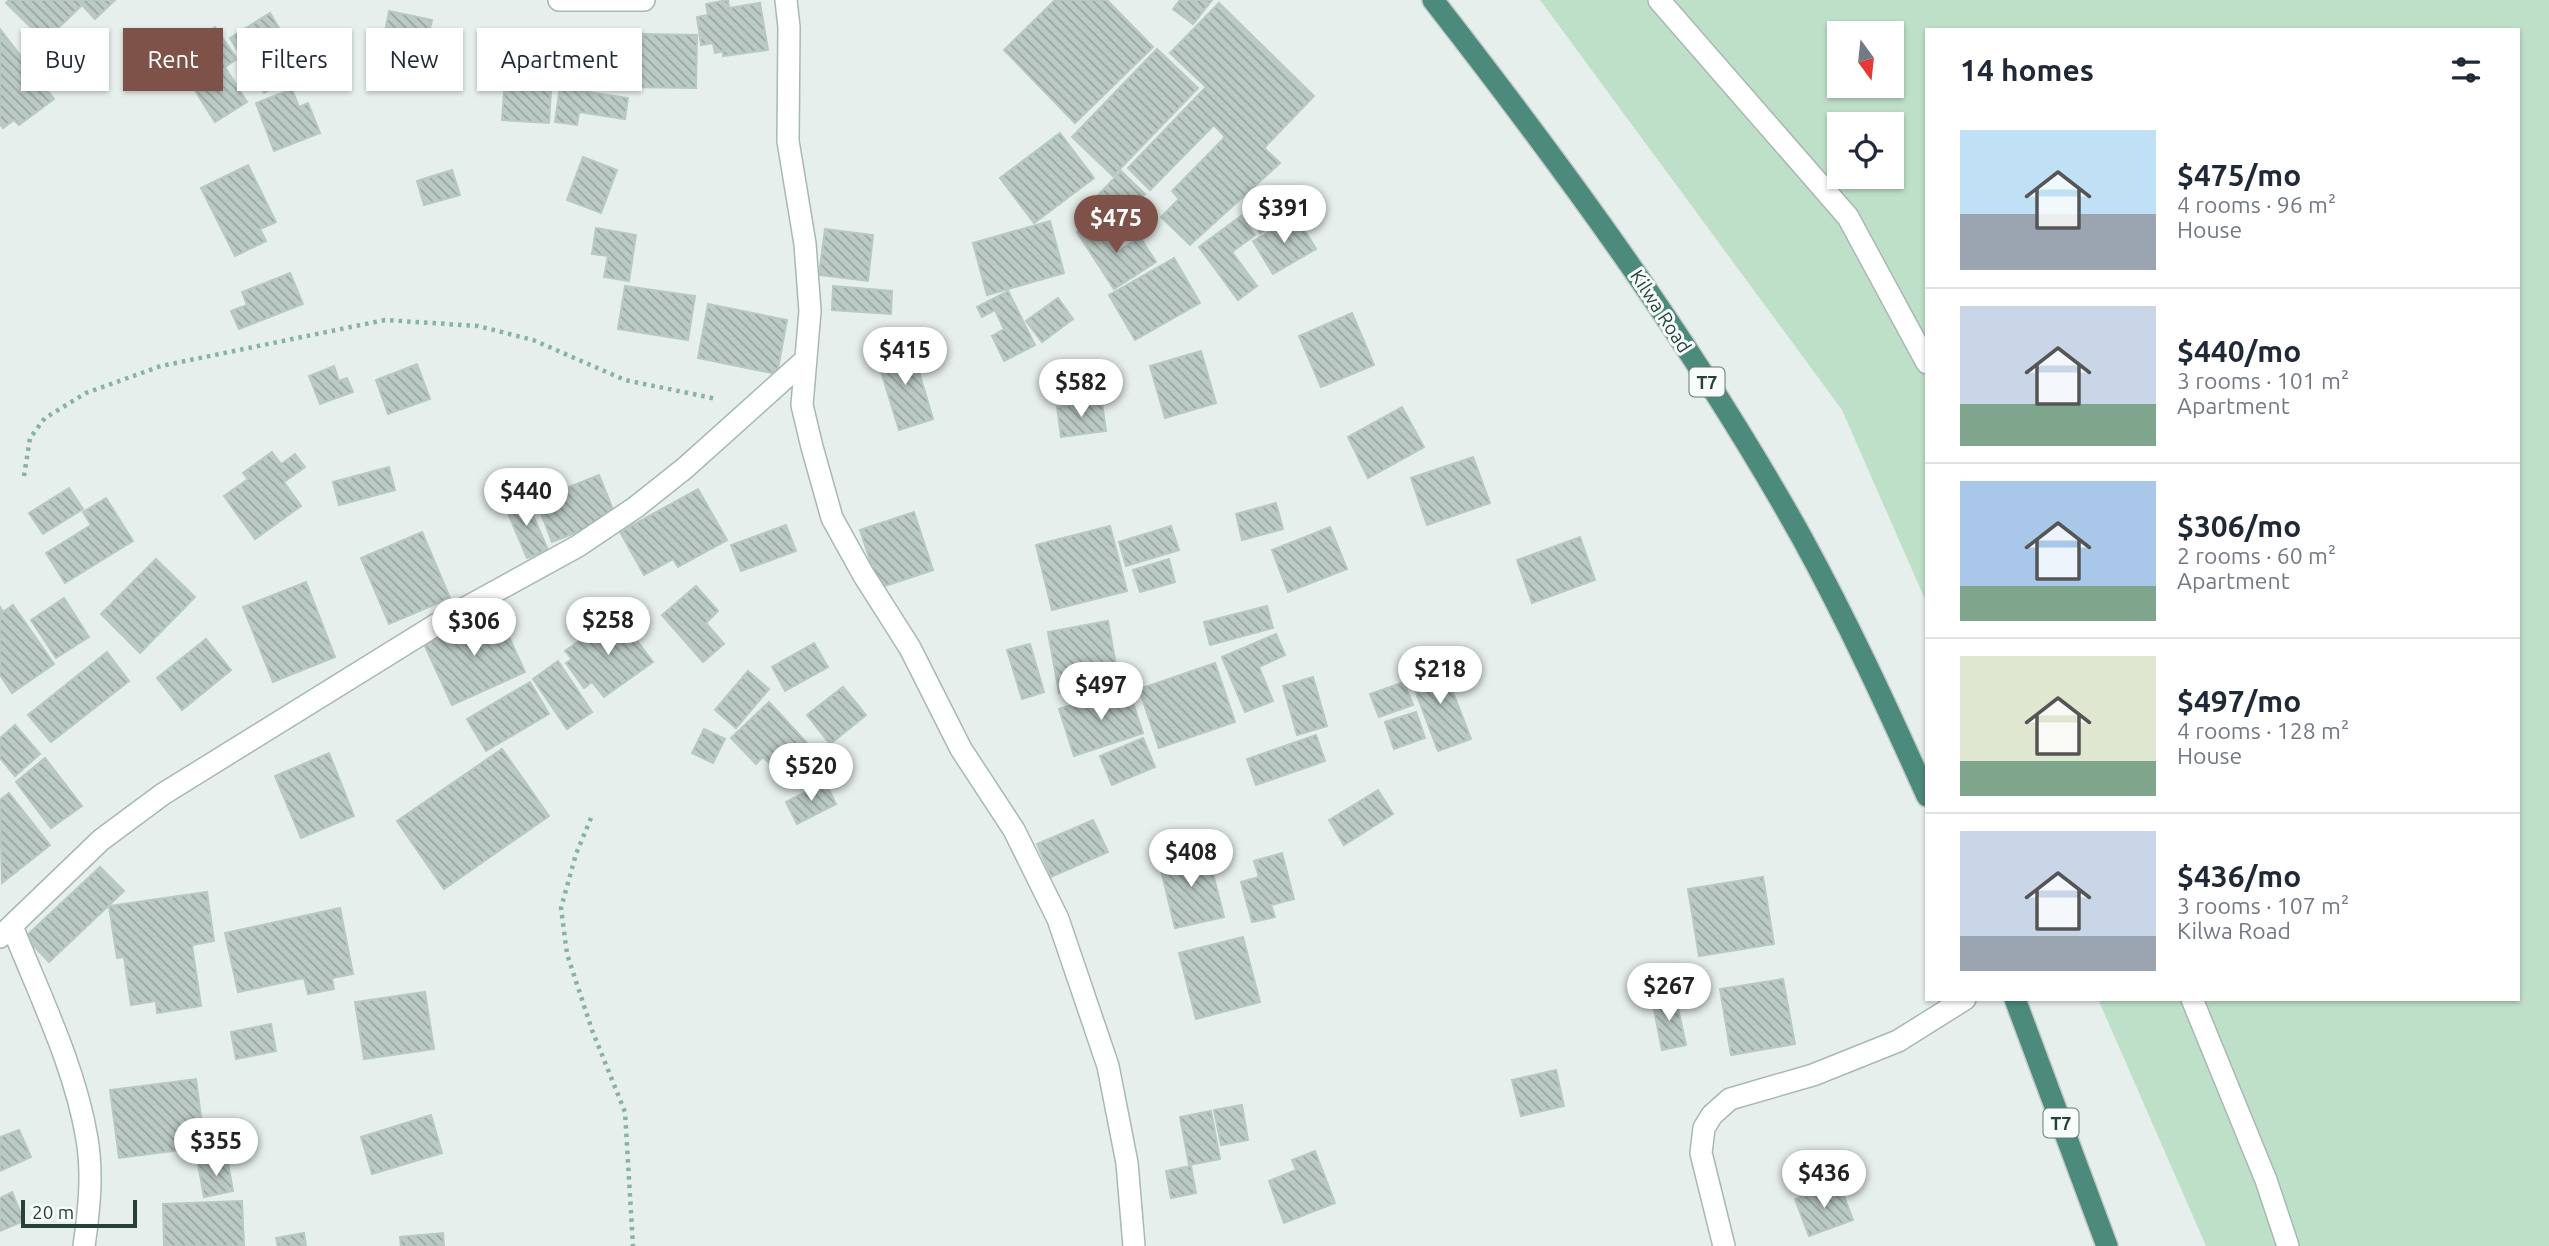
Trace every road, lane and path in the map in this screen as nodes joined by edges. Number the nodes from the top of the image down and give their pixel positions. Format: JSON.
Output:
{"nodes":[{"id":1,"x":559,"y":0,"type":"edge"},
{"id":2,"x":644,"y":0,"type":"edge"},
{"id":3,"x":786,"y":0,"type":"edge"},
{"id":4,"x":1433,"y":0,"type":"edge"},
{"id":5,"x":1659,"y":0,"type":"edge"},
{"id":6,"x":583,"y":1,"type":"edge"},
{"id":7,"x":1925,"y":358,"type":"edge"},
{"id":8,"x":803,"y":362,"type":"junction"},
{"id":9,"x":756,"y":406,"type":"junction"},
{"id":10,"x":24,"y":476,"type":"dead end"},
{"id":11,"x":1925,"y":792,"type":"edge"},
{"id":12,"x":591,"y":818,"type":"dead end"},
{"id":13,"x":6,"y":932,"type":"edge"},
{"id":14,"x":1962,"y":1001,"type":"edge"},
{"id":15,"x":2016,"y":1001,"type":"edge"},
{"id":16,"x":2193,"y":1001,"type":"edge"},
{"id":17,"x":84,"y":1246,"type":"edge"},
{"id":18,"x":633,"y":1246,"type":"edge"},
{"id":19,"x":1134,"y":1246,"type":"edge"},
{"id":20,"x":1724,"y":1246,"type":"edge"},
{"id":21,"x":2108,"y":1246,"type":"edge"},
{"id":22,"x":2288,"y":1246,"type":"edge"}],
"edges":[{"from":1,"to":6,"type":"street"},
{"from":2,"to":6,"type":"street"},
{"from":3,"to":8,"type":"street"},
{"from":4,"to":11,"type":"highway","name":"Kilwa Road","number":"T7"},
{"from":5,"to":7,"type":"street"},
{"from":8,"to":9,"type":"street"},
{"from":8,"to":19,"type":"street"},
{"from":9,"to":10,"type":"path"},
{"from":9,"to":13,"type":"street"},
{"from":12,"to":18,"type":"path"},
{"from":13,"to":17,"type":"street"},
{"from":14,"to":20,"type":"street"},
{"from":15,"to":21,"type":"highway","number":"T7"},
{"from":16,"to":22,"type":"street"}]}
